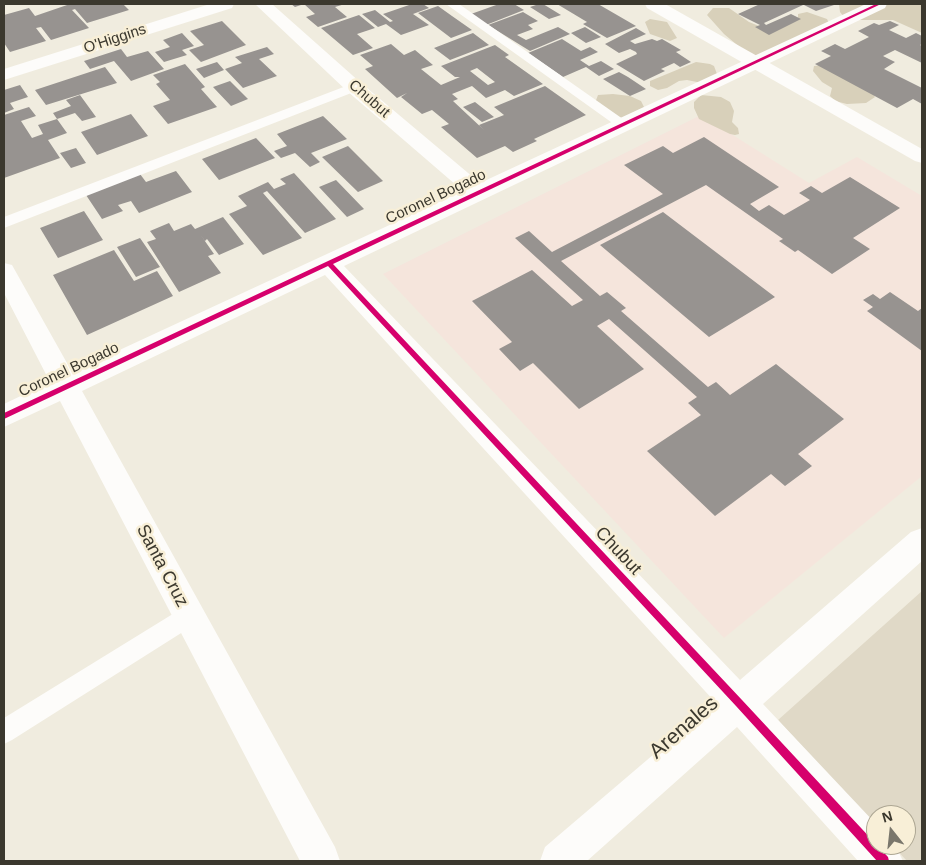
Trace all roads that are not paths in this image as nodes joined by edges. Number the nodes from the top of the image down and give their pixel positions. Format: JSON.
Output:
{"nodes":[{"id":1,"x":226,"y":4,"type":"edge"},
{"id":2,"x":263,"y":4,"type":"edge"},
{"id":3,"x":452,"y":4,"type":"edge"},
{"id":4,"x":653,"y":4,"type":"edge"},
{"id":5,"x":678,"y":4,"type":"edge"},
{"id":6,"x":879,"y":4,"type":"edge"},
{"id":7,"x":763,"y":59,"type":"junction"},
{"id":8,"x":4,"y":75,"type":"edge"},
{"id":9,"x":354,"y":87,"type":"junction"},
{"id":10,"x":623,"y":124,"type":"junction"},
{"id":11,"x":922,"y":140,"type":"edge"},
{"id":12,"x":922,"y":157,"type":"edge"},
{"id":13,"x":478,"y":193,"type":"junction"},
{"id":14,"x":4,"y":223,"type":"edge"},
{"id":15,"x":328,"y":263,"type":"junction"},
{"id":16,"x":4,"y":271,"type":"edge"},
{"id":17,"x":66,"y":386,"type":"junction"},
{"id":18,"x":4,"y":416,"type":"edge"},
{"id":19,"x":922,"y":542,"type":"edge"},
{"id":20,"x":189,"y":615,"type":"junction"},
{"id":21,"x":739,"y":702,"type":"junction"},
{"id":22,"x":4,"y":732,"type":"edge"},
{"id":23,"x":321,"y":861,"type":"edge"},
{"id":24,"x":559,"y":861,"type":"edge"},
{"id":25,"x":884,"y":861,"type":"edge"}],
"edges":[{"from":1,"to":8,"type":"street","name":"O'Higgins"},
{"from":2,"to":9,"type":"street","name":"Chubut"},
{"from":3,"to":10,"type":"lane"},
{"from":4,"to":7,"type":"street"},
{"from":5,"to":7,"type":"street"},
{"from":6,"to":7,"type":"street","name":"Coronel Bogado"},
{"from":7,"to":10,"type":"street","name":"Coronel Bogado"},
{"from":7,"to":11,"type":"street"},
{"from":7,"to":12,"type":"street"},
{"from":9,"to":13,"type":"street","name":"Chubut"},
{"from":9,"to":14,"type":"lane"},
{"from":10,"to":13,"type":"street","name":"Coronel Bogado"},
{"from":13,"to":15,"type":"street","name":"Coronel Bogado"},
{"from":15,"to":17,"type":"street","name":"Coronel Bogado"},
{"from":15,"to":21,"type":"street","name":"Chubut"},
{"from":16,"to":17,"type":"street","name":"Santa Cruz"},
{"from":17,"to":18,"type":"street","name":"Coronel Bogado"},
{"from":17,"to":20,"type":"street","name":"Santa Cruz"},
{"from":19,"to":21,"type":"street","name":"Arenales"},
{"from":20,"to":22,"type":"lane"},
{"from":20,"to":23,"type":"street","name":"Santa Cruz"},
{"from":21,"to":24,"type":"street","name":"Arenales"},
{"from":21,"to":25,"type":"street","name":"Chubut"}]}
